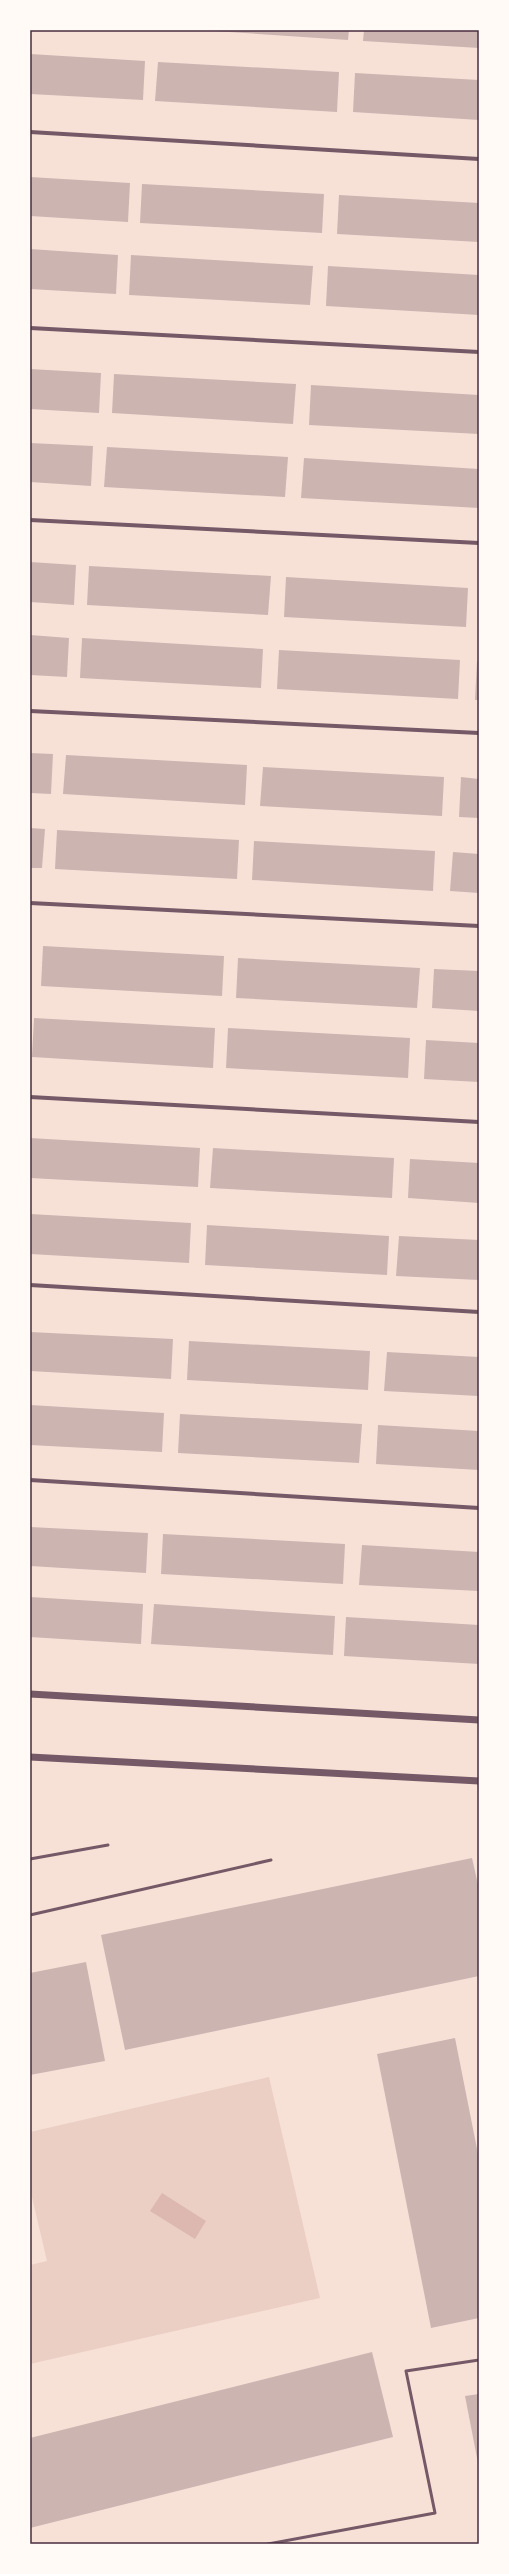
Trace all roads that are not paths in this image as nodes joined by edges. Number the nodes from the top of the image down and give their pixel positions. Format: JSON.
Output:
{"nodes":[{"id":1,"x":30,"y":132,"type":"edge"},
{"id":2,"x":479,"y":159,"type":"edge"},
{"id":3,"x":30,"y":328,"type":"edge"},
{"id":4,"x":479,"y":352,"type":"edge"},
{"id":5,"x":30,"y":520,"type":"edge"},
{"id":6,"x":479,"y":543,"type":"edge"},
{"id":7,"x":30,"y":711,"type":"edge"},
{"id":8,"x":479,"y":733,"type":"edge"},
{"id":9,"x":30,"y":903,"type":"edge"},
{"id":10,"x":479,"y":926,"type":"edge"},
{"id":11,"x":30,"y":1097,"type":"edge"},
{"id":12,"x":479,"y":1122,"type":"edge"},
{"id":13,"x":30,"y":1286,"type":"edge"},
{"id":14,"x":479,"y":1312,"type":"edge"},
{"id":15,"x":30,"y":1480,"type":"edge"},
{"id":16,"x":479,"y":1508,"type":"edge"},
{"id":17,"x":30,"y":1694,"type":"edge"},
{"id":18,"x":479,"y":1720,"type":"edge"},
{"id":19,"x":30,"y":1757,"type":"edge"},
{"id":20,"x":479,"y":1781,"type":"edge"},
{"id":21,"x":108,"y":1845,"type":"dead end"},
{"id":22,"x":30,"y":1859,"type":"edge"},
{"id":23,"x":271,"y":1860,"type":"dead end"},
{"id":24,"x":30,"y":1915,"type":"edge"},
{"id":25,"x":479,"y":2360,"type":"edge"},
{"id":26,"x":268,"y":2544,"type":"edge"}],
"edges":[{"from":1,"to":2,"type":"street"},
{"from":3,"to":4,"type":"street"},
{"from":5,"to":6,"type":"street"},
{"from":7,"to":8,"type":"street"},
{"from":9,"to":10,"type":"street"},
{"from":11,"to":12,"type":"street"},
{"from":13,"to":14,"type":"street"},
{"from":15,"to":16,"type":"street"},
{"from":17,"to":18,"type":"street"},
{"from":19,"to":20,"type":"street"},
{"from":21,"to":22,"type":"lane"},
{"from":23,"to":24,"type":"lane"},
{"from":25,"to":26,"type":"lane"}]}
